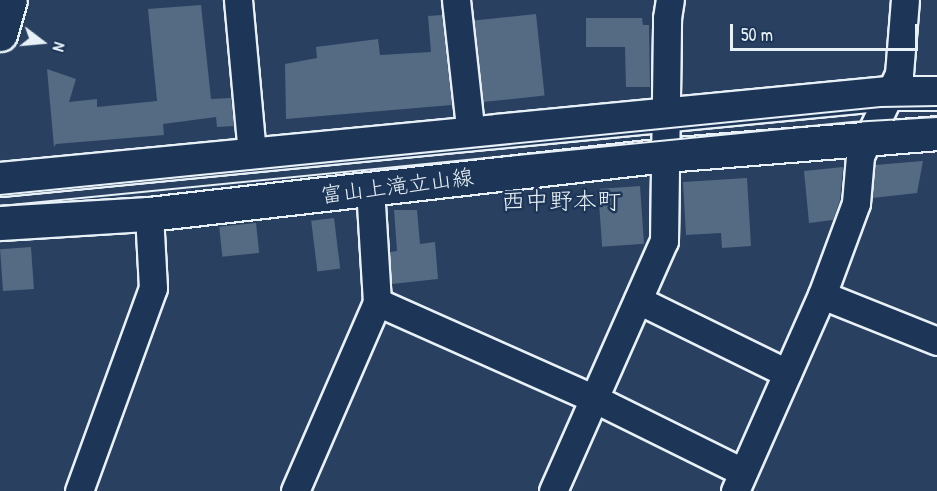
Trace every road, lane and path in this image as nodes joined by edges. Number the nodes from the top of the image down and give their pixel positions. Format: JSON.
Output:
{"nodes":[{"id":1,"x":10,"y":0,"type":"edge"},
{"id":2,"x":238,"y":0,"type":"edge"},
{"id":3,"x":456,"y":0,"type":"edge"},
{"id":4,"x":670,"y":0,"type":"edge"},
{"id":5,"x":898,"y":1,"type":"edge"},
{"id":6,"x":0,"y":34,"type":"edge"},
{"id":7,"x":888,"y":93,"type":"junction"},
{"id":8,"x":937,"y":93,"type":"edge"},
{"id":9,"x":666,"y":115,"type":"junction"},
{"id":10,"x":937,"y":133,"type":"edge"},
{"id":11,"x":471,"y":136,"type":"junction"},
{"id":12,"x":868,"y":137,"type":"junction"},
{"id":13,"x":252,"y":155,"type":"junction"},
{"id":14,"x":665,"y":155,"type":"junction"},
{"id":15,"x":0,"y":179,"type":"edge"},
{"id":16,"x":370,"y":189,"type":"junction"},
{"id":17,"x":148,"y":214,"type":"junction"},
{"id":18,"x":0,"y":224,"type":"edge"},
{"id":19,"x":822,"y":295,"type":"junction"},
{"id":20,"x":638,"y":300,"type":"junction"},
{"id":21,"x":377,"y":302,"type":"junction"},
{"id":22,"x":937,"y":341,"type":"edge"},
{"id":23,"x":787,"y":373,"type":"junction"},
{"id":24,"x":593,"y":398,"type":"junction"},
{"id":25,"x":739,"y":481,"type":"edge"},
{"id":26,"x":79,"y":491,"type":"edge"},
{"id":27,"x":295,"y":491,"type":"edge"},
{"id":28,"x":553,"y":491,"type":"edge"}],
"edges":[{"from":1,"to":6,"type":"main road"},
{"from":2,"to":13,"type":"street"},
{"from":3,"to":11,"type":"street"},
{"from":4,"to":9,"type":"street"},
{"from":5,"to":7,"type":"street"},
{"from":7,"to":8,"type":"main road","name":"富山上滝立山線"},
{"from":7,"to":9,"type":"main road","name":"富山上滝立山線"},
{"from":7,"to":12,"type":"street"},
{"from":9,"to":11,"type":"main road","name":"富山上滝立山線"},
{"from":9,"to":14,"type":"street"},
{"from":10,"to":12,"type":"main road","name":"富山上滝立山線"},
{"from":11,"to":13,"type":"main road","name":"富山上滝立山線"},
{"from":12,"to":14,"type":"main road","name":"富山上滝立山線"},
{"from":12,"to":19,"type":"street"},
{"from":13,"to":15,"type":"main road","name":"富山上滝立山線"},
{"from":14,"to":16,"type":"main road","name":"富山上滝立山線"},
{"from":14,"to":20,"type":"street"},
{"from":16,"to":17,"type":"main road","name":"富山上滝立山線"},
{"from":16,"to":21,"type":"street"},
{"from":17,"to":18,"type":"main road","name":"富山上滝立山線"},
{"from":17,"to":26,"type":"street"},
{"from":19,"to":22,"type":"street"},
{"from":19,"to":23,"type":"street"},
{"from":20,"to":23,"type":"street"},
{"from":20,"to":24,"type":"street"},
{"from":21,"to":24,"type":"street"},
{"from":21,"to":27,"type":"street"},
{"from":23,"to":25,"type":"street"},
{"from":24,"to":25,"type":"street"},
{"from":24,"to":28,"type":"street"}]}
